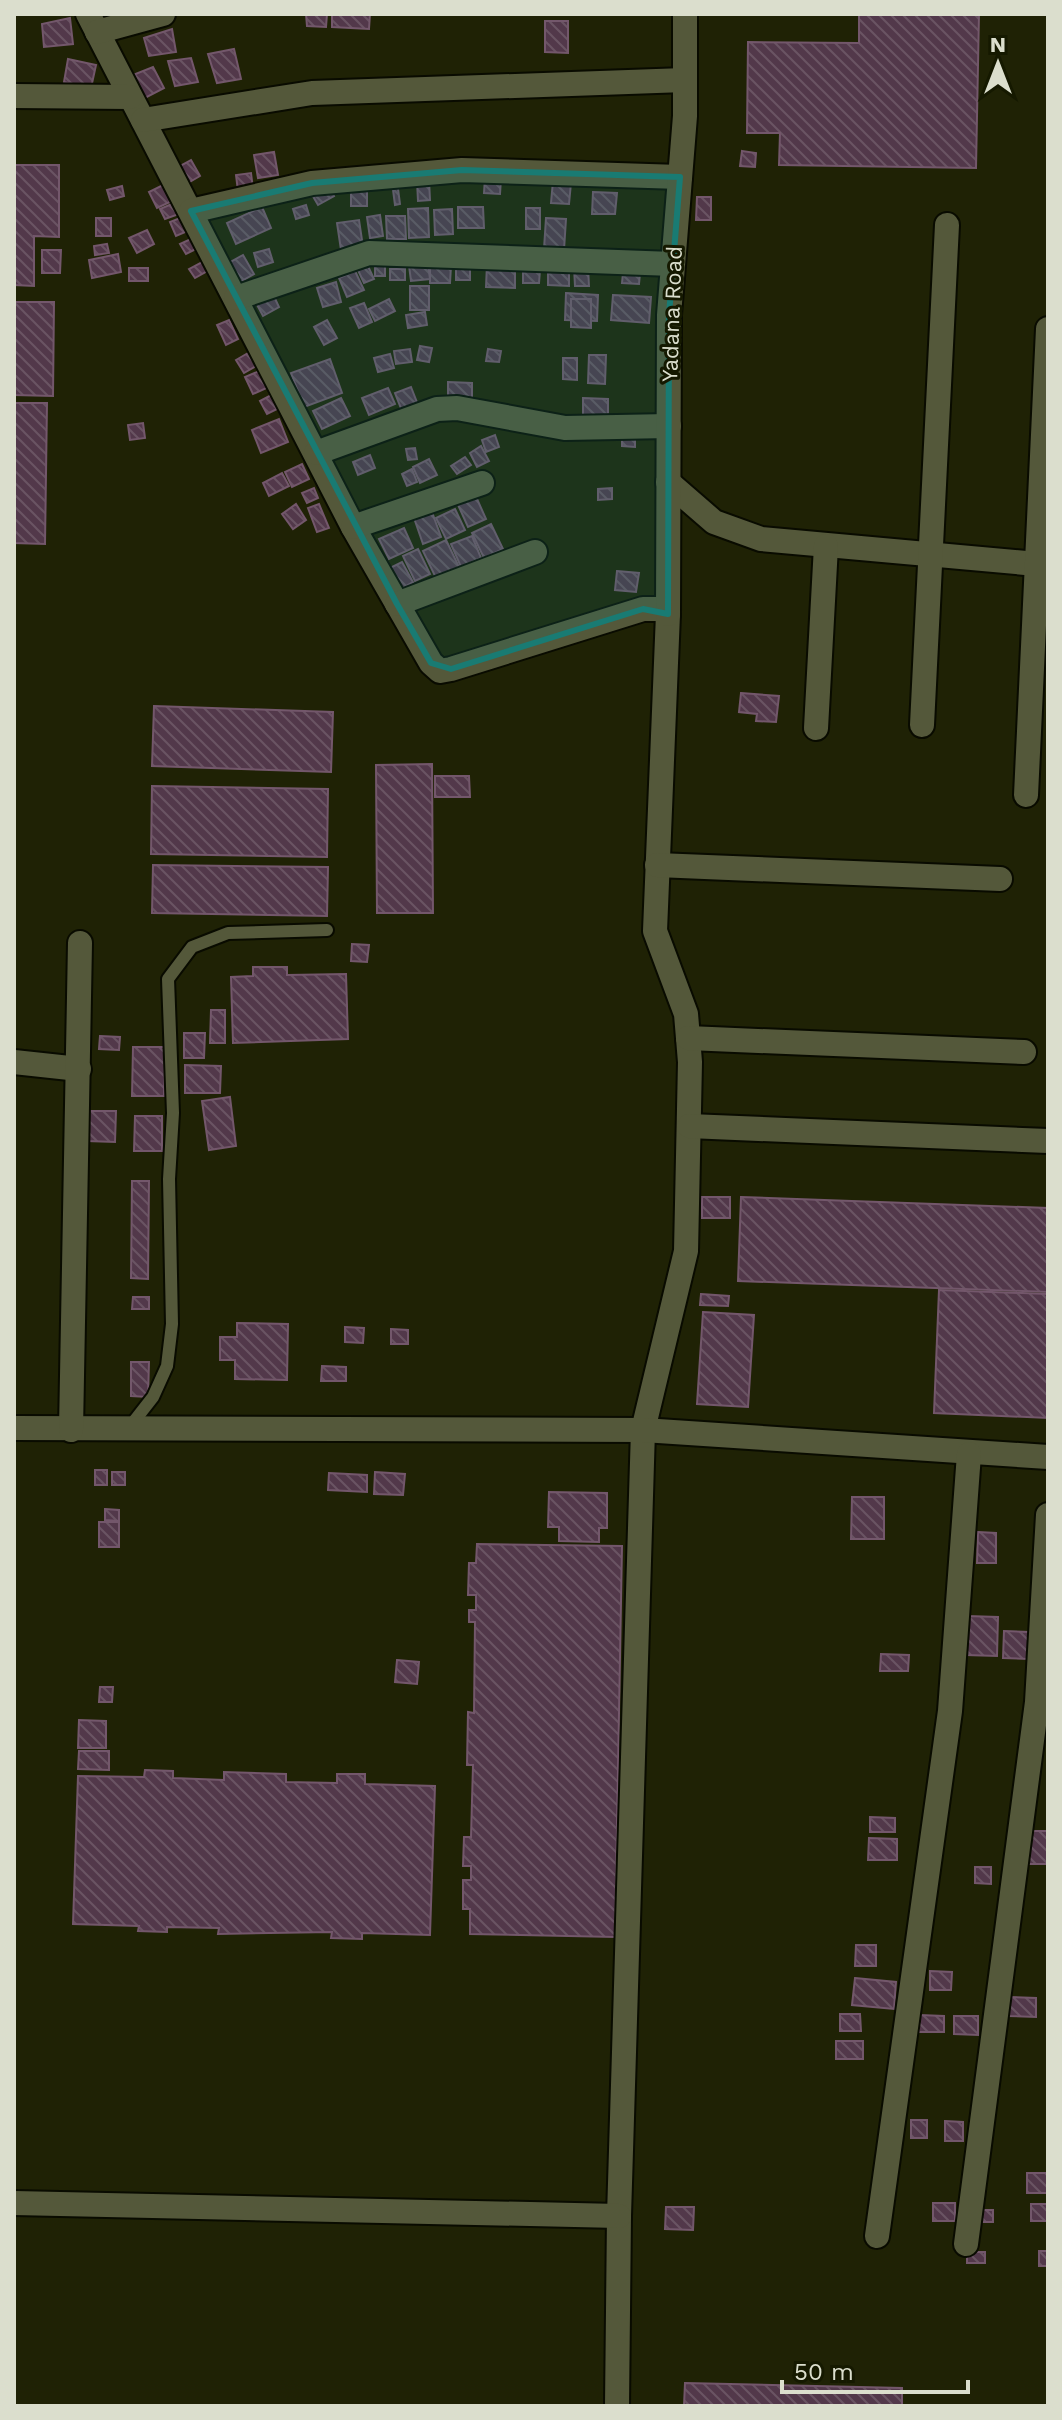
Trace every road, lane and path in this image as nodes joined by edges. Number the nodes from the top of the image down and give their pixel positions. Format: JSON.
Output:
{"nodes":[{"id":1,"x":163,"y":14,"type":"edge"},
{"id":2,"x":685,"y":14,"type":"edge"},
{"id":3,"x":92,"y":23,"type":"edge"},
{"id":4,"x":685,"y":80,"type":"junction"},
{"id":5,"x":14,"y":96,"type":"edge"},
{"id":6,"x":130,"y":97,"type":"junction"},
{"id":7,"x":143,"y":120,"type":"junction"},
{"id":8,"x":680,"y":177,"type":"junction"},
{"id":9,"x":191,"y":211,"type":"junction"},
{"id":10,"x":947,"y":225,"type":"dead end"},
{"id":11,"x":673,"y":264,"type":"junction"},
{"id":12,"x":236,"y":298,"type":"junction"},
{"id":13,"x":1048,"y":329,"type":"edge"},
{"id":14,"x":669,"y":426,"type":"junction"},
{"id":15,"x":316,"y":453,"type":"junction"},
{"id":16,"x":668,"y":482,"type":"junction"},
{"id":17,"x":482,"y":483,"type":"dead end"},
{"id":18,"x":353,"y":527,"type":"junction"},
{"id":19,"x":826,"y":546,"type":"junction"},
{"id":20,"x":535,"y":552,"type":"dead end"},
{"id":21,"x":930,"y":555,"type":"junction"},
{"id":22,"x":1043,"y":565,"type":"edge"},
{"id":23,"x":397,"y":604,"type":"junction"},
{"id":24,"x":668,"y":614,"type":"junction"},
{"id":25,"x":922,"y":725,"type":"dead end"},
{"id":26,"x":816,"y":728,"type":"dead end"},
{"id":27,"x":1026,"y":795,"type":"dead end"},
{"id":28,"x":657,"y":865,"type":"junction"},
{"id":29,"x":1000,"y":879,"type":"dead end"},
{"id":30,"x":327,"y":930,"type":"dead end"},
{"id":31,"x":80,"y":943,"type":"dead end"},
{"id":32,"x":688,"y":1038,"type":"junction"},
{"id":33,"x":1024,"y":1052,"type":"dead end"},
{"id":34,"x":14,"y":1062,"type":"edge"},
{"id":35,"x":79,"y":1069,"type":"junction"},
{"id":36,"x":689,"y":1126,"type":"junction"},
{"id":37,"x":1048,"y":1141,"type":"edge"},
{"id":38,"x":14,"y":1428,"type":"edge"},
{"id":39,"x":71,"y":1430,"type":"junction"},
{"id":40,"x":643,"y":1430,"type":"junction"},
{"id":41,"x":126,"y":1431,"type":"junction"},
{"id":42,"x":969,"y":1454,"type":"junction"},
{"id":43,"x":1048,"y":1457,"type":"edge"},
{"id":44,"x":1048,"y":1515,"type":"edge"},
{"id":45,"x":14,"y":2203,"type":"edge"},
{"id":46,"x":619,"y":2216,"type":"junction"},
{"id":47,"x":877,"y":2236,"type":"dead end"},
{"id":48,"x":966,"y":2244,"type":"dead end"},
{"id":49,"x":617,"y":2406,"type":"edge"}],
"edges":[{"from":1,"to":3,"type":"street"},
{"from":2,"to":4,"type":"street","name":"Yadana Road"},
{"from":3,"to":6,"type":"street"},
{"from":4,"to":7,"type":"street"},
{"from":4,"to":8,"type":"street","name":"Yadana Road"},
{"from":5,"to":6,"type":"street"},
{"from":6,"to":7,"type":"street"},
{"from":7,"to":9,"type":"street"},
{"from":8,"to":9,"type":"street"},
{"from":8,"to":11,"type":"street","name":"Yadana Road"},
{"from":9,"to":12,"type":"street"},
{"from":10,"to":21,"type":"street"},
{"from":11,"to":12,"type":"street"},
{"from":11,"to":14,"type":"street","name":"Yadana Road"},
{"from":12,"to":15,"type":"street"},
{"from":13,"to":22,"type":"street"},
{"from":14,"to":15,"type":"street"},
{"from":14,"to":16,"type":"street","name":"Yadana Road"},
{"from":15,"to":18,"type":"street"},
{"from":16,"to":19,"type":"street"},
{"from":16,"to":24,"type":"street","name":"Yadana Road"},
{"from":17,"to":18,"type":"street"},
{"from":18,"to":23,"type":"street"},
{"from":19,"to":21,"type":"street"},
{"from":19,"to":26,"type":"street"},
{"from":20,"to":23,"type":"street"},
{"from":21,"to":22,"type":"street"},
{"from":21,"to":25,"type":"street"},
{"from":22,"to":27,"type":"street"},
{"from":23,"to":24,"type":"street"},
{"from":24,"to":28,"type":"street","name":"Yadana Road"},
{"from":28,"to":29,"type":"street"},
{"from":28,"to":32,"type":"street","name":"Yadana Road"},
{"from":30,"to":41,"type":"lane"},
{"from":31,"to":35,"type":"street"},
{"from":32,"to":33,"type":"street"},
{"from":32,"to":36,"type":"street","name":"Yadana Road"},
{"from":34,"to":35,"type":"street"},
{"from":35,"to":39,"type":"street"},
{"from":36,"to":37,"type":"street"},
{"from":36,"to":40,"type":"street","name":"Yadana Road"},
{"from":38,"to":39,"type":"street"},
{"from":39,"to":41,"type":"street"},
{"from":40,"to":41,"type":"street"},
{"from":40,"to":42,"type":"street"},
{"from":40,"to":46,"type":"street","name":"Yadana Road"},
{"from":42,"to":43,"type":"street"},
{"from":42,"to":47,"type":"street"},
{"from":44,"to":48,"type":"street"},
{"from":45,"to":46,"type":"street"},
{"from":46,"to":49,"type":"street","name":"Yadana Road"}]}
